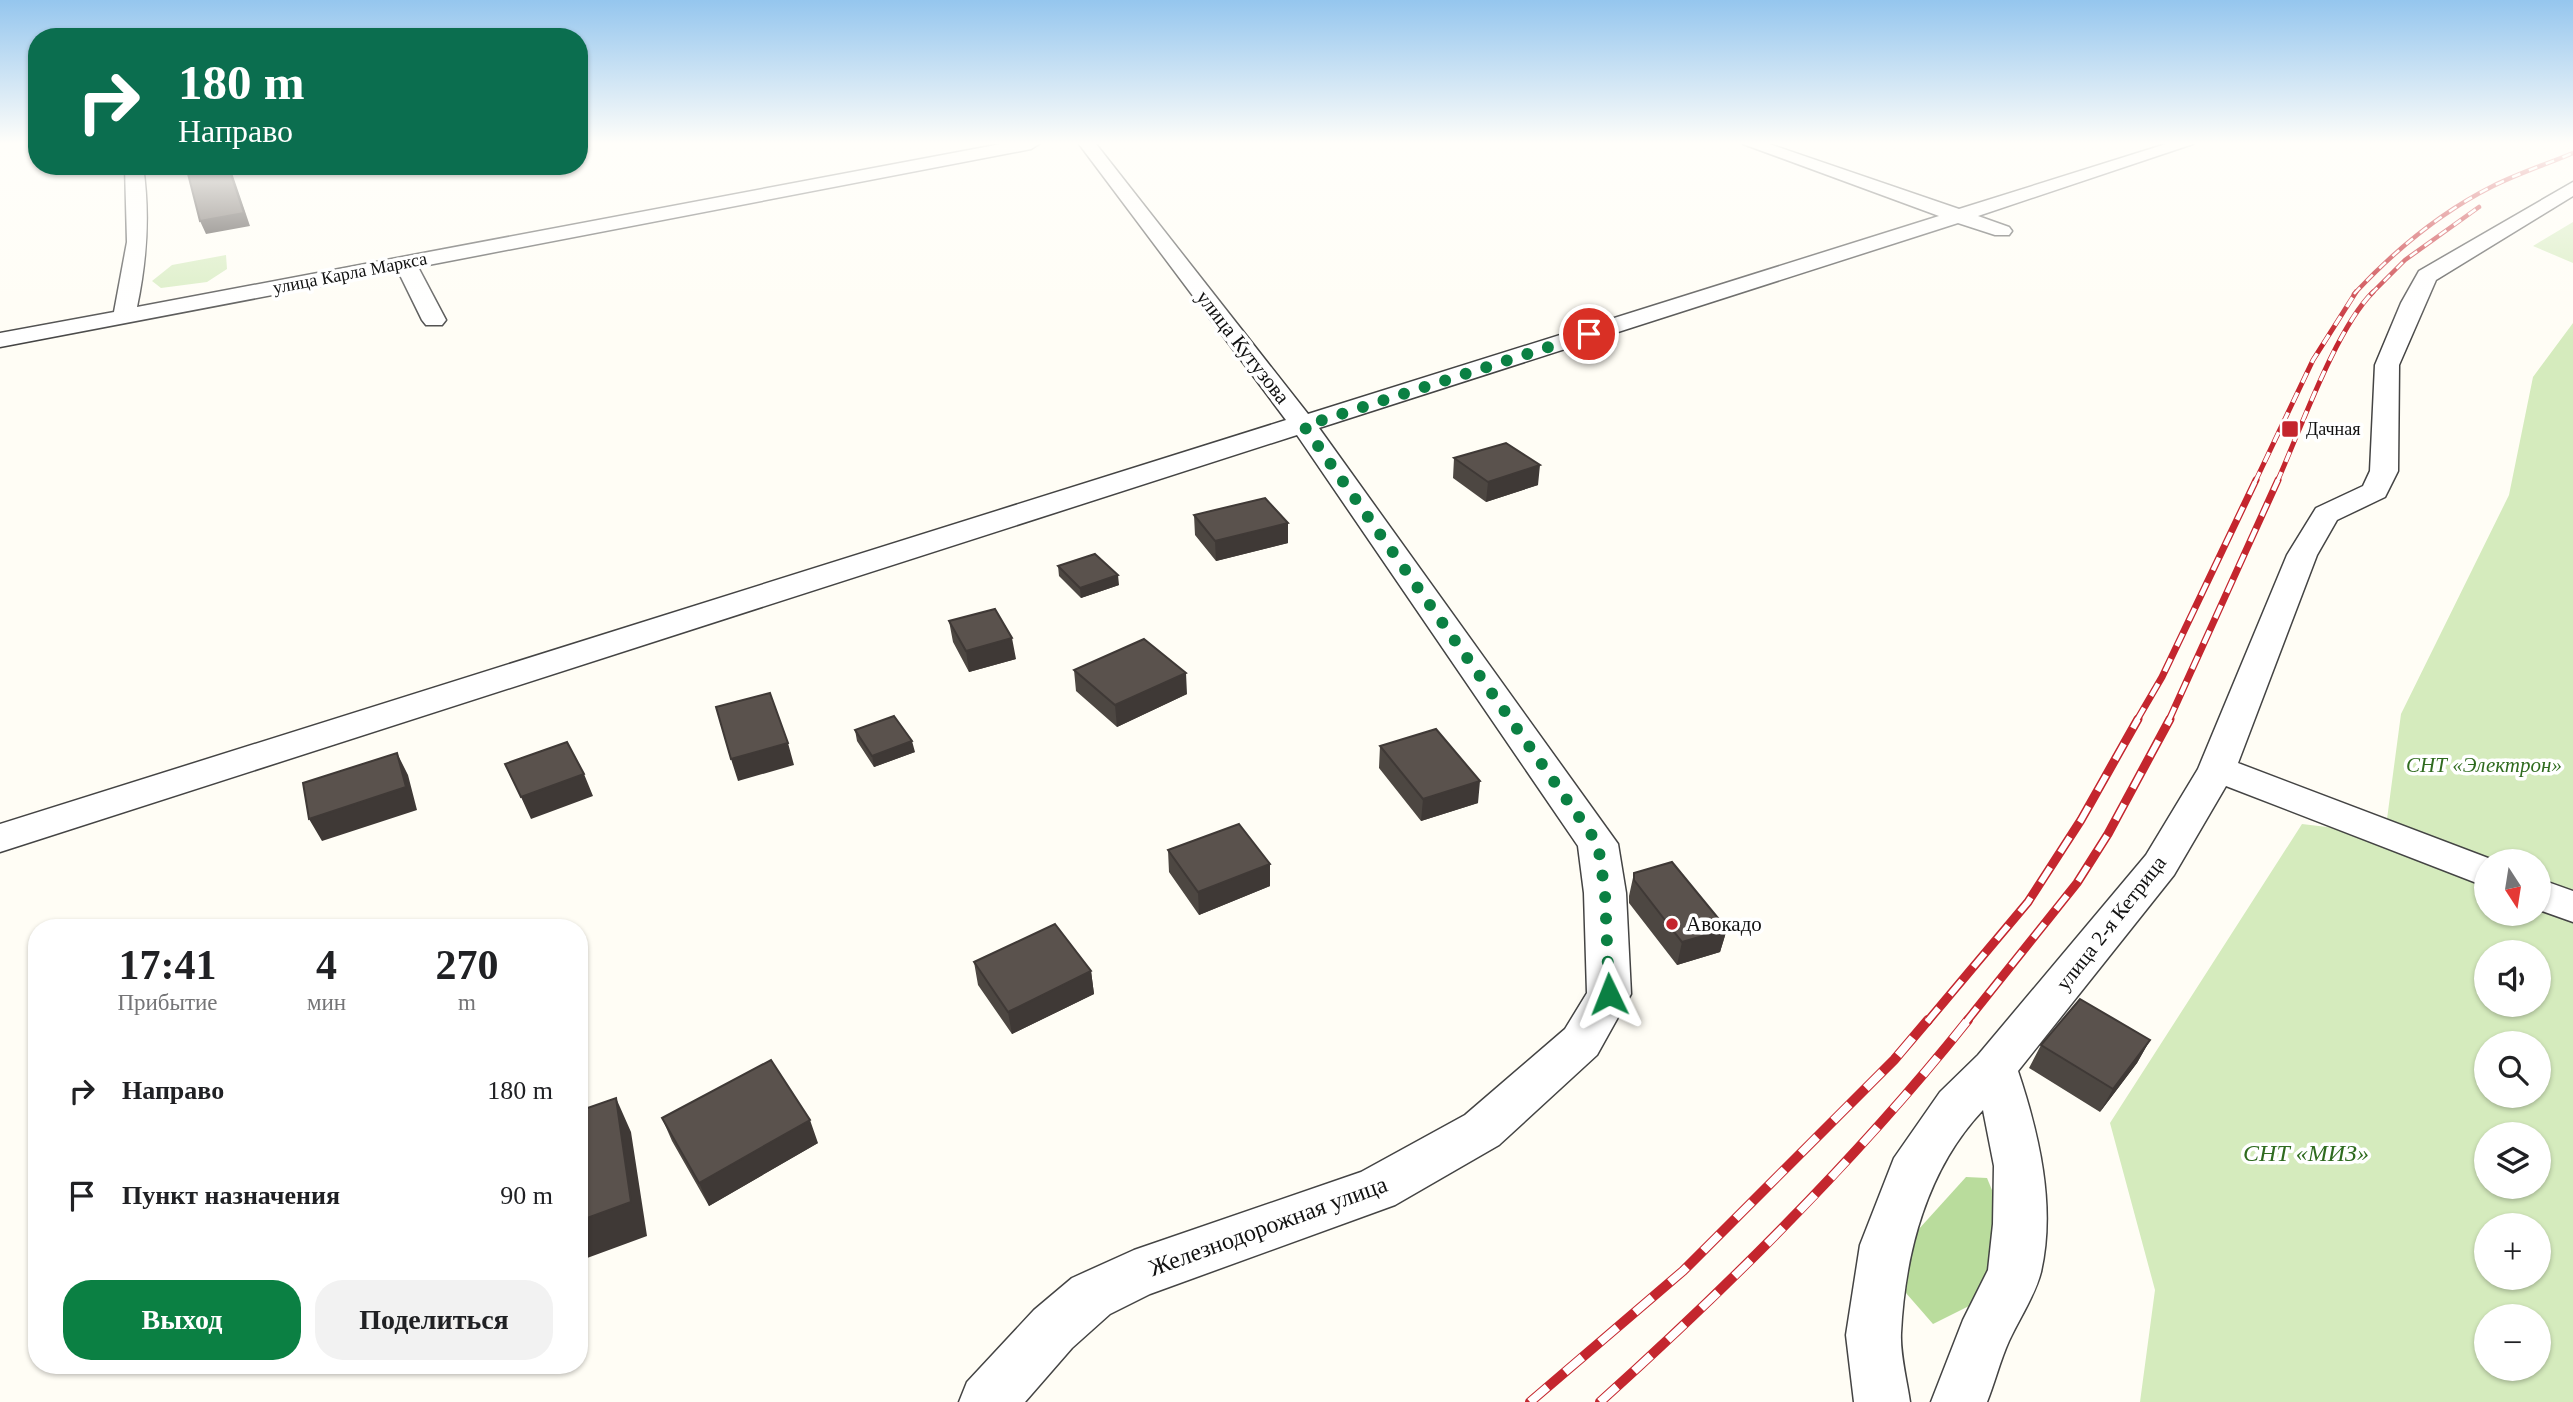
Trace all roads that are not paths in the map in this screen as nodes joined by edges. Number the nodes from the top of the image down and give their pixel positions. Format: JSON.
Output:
{"nodes":[{"id":1,"x":140,"y":209,"type":"edge"},
{"id":2,"x":687,"y":209,"type":"edge"},
{"id":3,"x":1137,"y":209,"type":"edge"},
{"id":4,"x":1942,"y":209,"type":"edge"},
{"id":5,"x":1976,"y":209,"type":"edge"},
{"id":6,"x":2537,"y":209,"type":"edge"},
{"id":7,"x":1958,"y":215,"type":"junction"},
{"id":8,"x":2002,"y":231,"type":"dead end"},
{"id":9,"x":405,"y":263,"type":"junction"},
{"id":10,"x":124,"y":316,"type":"junction"},
{"id":11,"x":434,"y":320,"type":"dead end"},
{"id":12,"x":0,"y":340,"type":"edge"},
{"id":13,"x":1304,"y":426,"type":"junction"},
{"id":14,"x":2217,"y":769,"type":"junction"},
{"id":15,"x":0,"y":838,"type":"edge"},
{"id":16,"x":2474,"y":868,"type":"edge"},
{"id":17,"x":2552,"y":899,"type":"edge"},
{"id":18,"x":2573,"y":907,"type":"edge"},
{"id":19,"x":1609,"y":994,"type":"joint"},
{"id":20,"x":1994,"y":1068,"type":"junction"},
{"id":21,"x":987,"y":1402,"type":"edge"},
{"id":22,"x":1882,"y":1402,"type":"edge"},
{"id":23,"x":1959,"y":1402,"type":"edge"}],
"edges":[{"from":1,"to":10,"type":"street"},
{"from":2,"to":9,"type":"street","name":"улица Карла Маркса"},
{"from":3,"to":13,"type":"street","name":"улица Кутузова"},
{"from":4,"to":7,"type":"street"},
{"from":5,"to":7,"type":"street"},
{"from":6,"to":14,"type":"street","name":"улица 2-я Кетрица"},
{"from":7,"to":8,"type":"street"},
{"from":7,"to":13,"type":"street"},
{"from":9,"to":10,"type":"street","name":"улица Карла Маркса"},
{"from":9,"to":11,"type":"street"},
{"from":10,"to":12,"type":"street","name":"улица Карла Маркса"},
{"from":13,"to":15,"type":"street"},
{"from":13,"to":19,"type":"street","name":"улица Кутузова"},
{"from":14,"to":16,"type":"street"},
{"from":14,"to":20,"type":"street","name":"улица 2-я Кетрица"},
{"from":17,"to":18,"type":"street"},
{"from":19,"to":21,"type":"street","name":"Железнодорожная улица"},
{"from":20,"to":22,"type":"street","name":"улица 2-я Кетрица"},
{"from":20,"to":23,"type":"street"}]}
